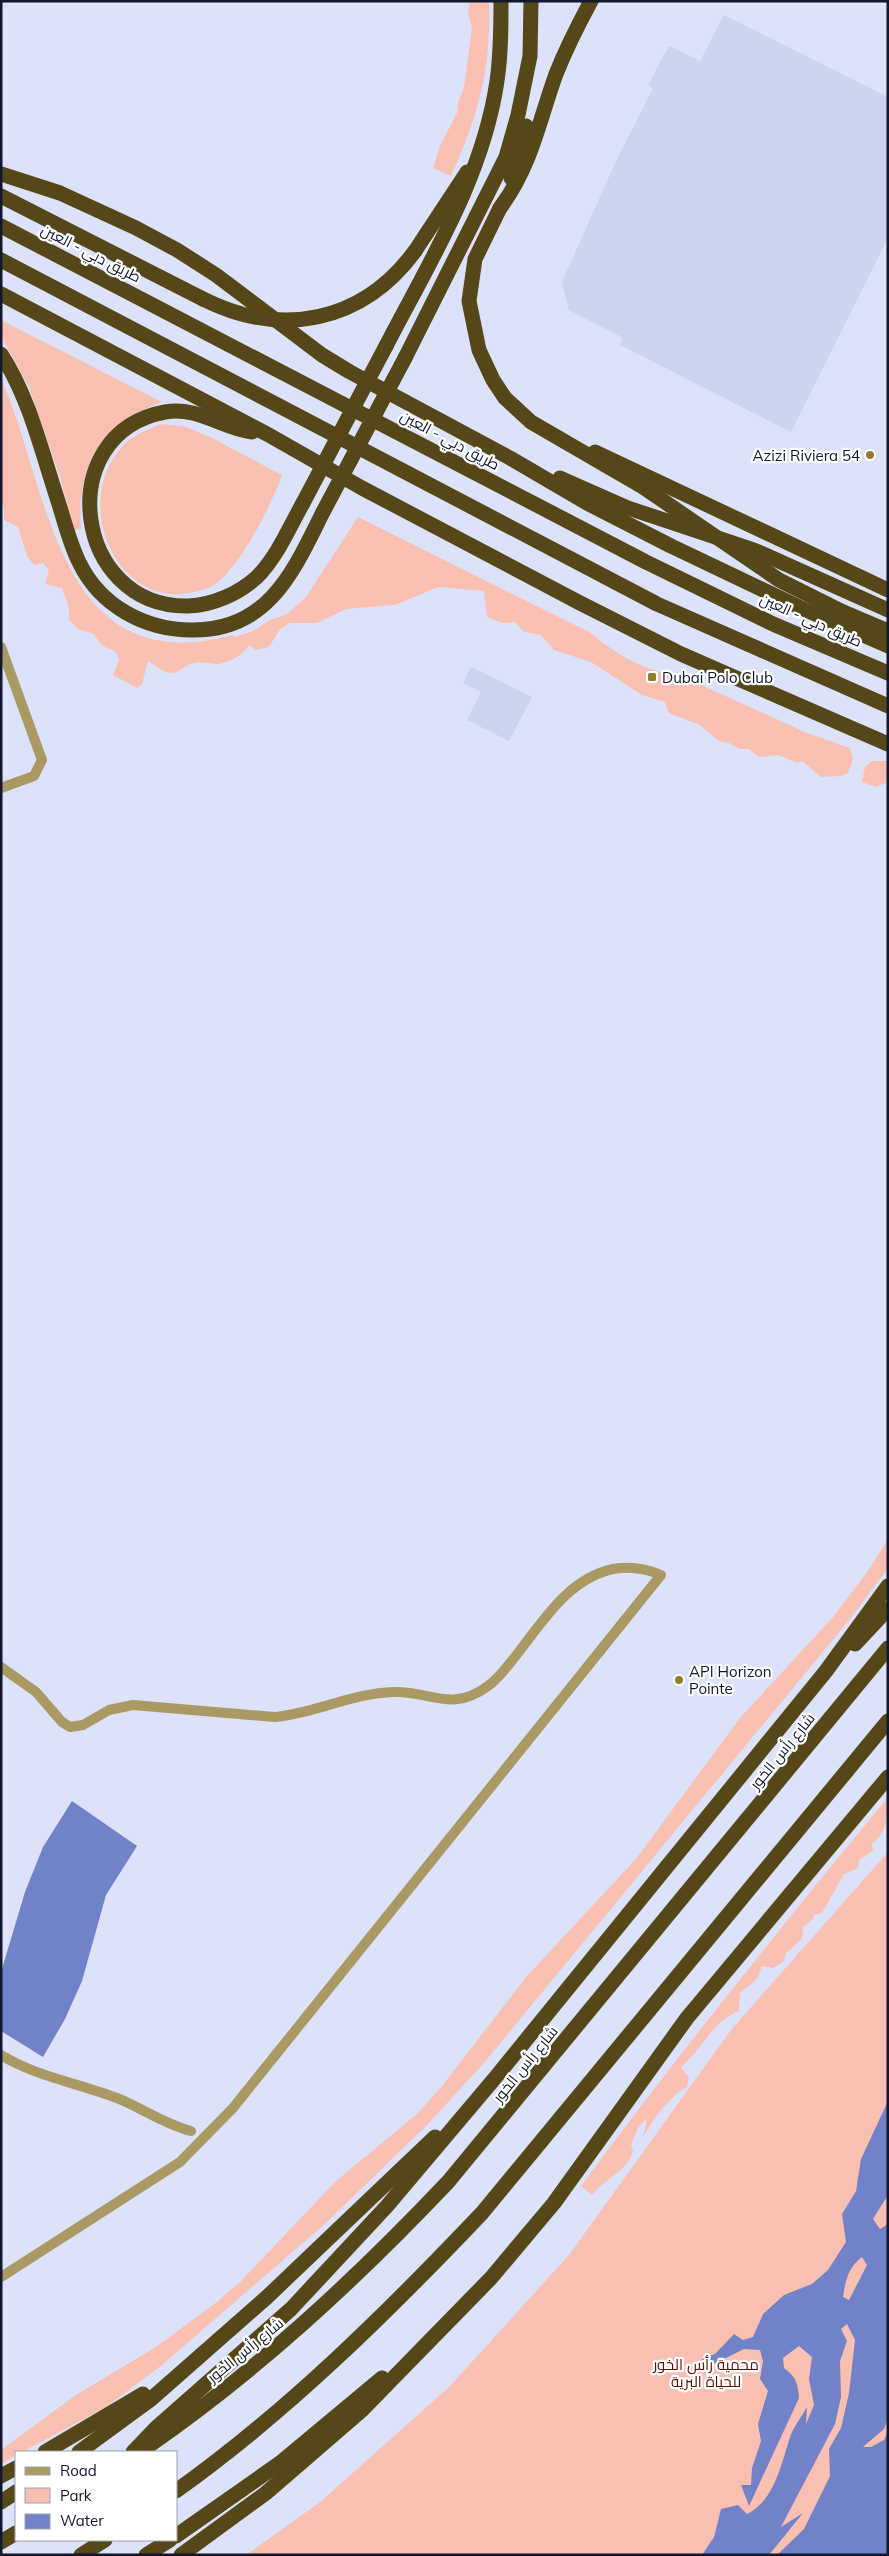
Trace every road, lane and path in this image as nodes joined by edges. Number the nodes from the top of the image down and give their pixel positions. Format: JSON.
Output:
{"nodes":[{"id":1,"x":501,"y":1,"type":"edge"},
{"id":2,"x":531,"y":1,"type":"edge"},
{"id":3,"x":591,"y":1,"type":"edge"},
{"id":4,"x":530,"y":56,"type":"junction"},
{"id":5,"x":476,"y":159,"type":"junction"},
{"id":6,"x":1,"y":174,"type":"edge"},
{"id":7,"x":1,"y":196,"type":"edge"},
{"id":8,"x":500,"y":208,"type":"junction"},
{"id":9,"x":1,"y":226,"type":"edge"},
{"id":10,"x":1,"y":260,"type":"edge"},
{"id":11,"x":1,"y":294,"type":"edge"},
{"id":12,"x":1,"y":354,"type":"edge"},
{"id":13,"x":267,"y":434,"type":"junction"},
{"id":14,"x":559,"y":438,"type":"junction"},
{"id":15,"x":510,"y":458,"type":"junction"},
{"id":16,"x":888,"y":590,"type":"edge"},
{"id":17,"x":888,"y":610,"type":"edge"},
{"id":18,"x":888,"y":631,"type":"edge"},
{"id":19,"x":888,"y":646,"type":"edge"},
{"id":20,"x":1,"y":647,"type":"edge"},
{"id":21,"x":888,"y":674,"type":"edge"},
{"id":22,"x":888,"y":706,"type":"edge"},
{"id":23,"x":888,"y":744,"type":"edge"},
{"id":24,"x":1,"y":788,"type":"edge"},
{"id":25,"x":888,"y":1586,"type":"edge"},
{"id":26,"x":888,"y":1609,"type":"edge"},
{"id":27,"x":888,"y":1648,"type":"edge"},
{"id":28,"x":1,"y":1667,"type":"edge"},
{"id":29,"x":826,"y":1671,"type":"junction"},
{"id":30,"x":888,"y":1721,"type":"edge"},
{"id":31,"x":888,"y":1777,"type":"edge"},
{"id":32,"x":1,"y":2055,"type":"edge"},
{"id":33,"x":495,"y":2078,"type":"junction"},
{"id":34,"x":191,"y":2131,"type":"dead end"},
{"id":35,"x":1,"y":2277,"type":"edge"},
{"id":36,"x":422,"y":2349,"type":"junction"},
{"id":37,"x":190,"y":2364,"type":"junction"},
{"id":38,"x":47,"y":2451,"type":"edge"},
{"id":39,"x":80,"y":2451,"type":"edge"},
{"id":40,"x":134,"y":2451,"type":"edge"},
{"id":41,"x":140,"y":2451,"type":"edge"},
{"id":42,"x":15,"y":2469,"type":"edge"},
{"id":43,"x":1,"y":2476,"type":"edge"},
{"id":44,"x":178,"y":2489,"type":"edge"},
{"id":45,"x":15,"y":2493,"type":"edge"},
{"id":46,"x":1,"y":2502,"type":"edge"},
{"id":47,"x":15,"y":2534,"type":"edge"},
{"id":48,"x":178,"y":2535,"type":"edge"},
{"id":49,"x":103,"y":2541,"type":"edge"},
{"id":50,"x":168,"y":2541,"type":"edge"},
{"id":51,"x":1,"y":2542,"type":"edge"},
{"id":52,"x":81,"y":2555,"type":"edge"},
{"id":53,"x":146,"y":2555,"type":"edge"},
{"id":54,"x":181,"y":2555,"type":"edge"}],
"edges":[{"from":1,"to":5,"type":"highway"},
{"from":2,"to":4,"type":"highway"},
{"from":3,"to":8,"type":"highway"},
{"from":4,"to":8,"type":"highway"},
{"from":4,"to":12,"type":"highway","bridge":true},
{"from":5,"to":7,"type":"highway","bridge":true},
{"from":5,"to":13,"type":"highway","bridge":true},
{"from":6,"to":15,"type":"highway"},
{"from":8,"to":14,"type":"highway","bridge":true},
{"from":9,"to":21,"type":"highway","name":"طريق دبي - العين"},
{"from":10,"to":22,"type":"highway"},
{"from":11,"to":13,"type":"highway"},
{"from":13,"to":23,"type":"highway"},
{"from":14,"to":16,"type":"highway","bridge":true},
{"from":14,"to":18,"type":"highway","bridge":true},
{"from":15,"to":17,"type":"highway"},
{"from":15,"to":19,"type":"highway"},
{"from":20,"to":24,"type":"street"},
{"from":25,"to":29,"type":"highway"},
{"from":26,"to":29,"type":"highway"},
{"from":27,"to":41,"type":"highway","name":"شارع رأس الخور"},
{"from":28,"to":35,"type":"street"},
{"from":29,"to":33,"type":"highway"},
{"from":30,"to":44,"type":"highway"},
{"from":31,"to":36,"type":"highway"},
{"from":32,"to":34,"type":"street"},
{"from":33,"to":37,"type":"highway"},
{"from":33,"to":40,"type":"highway"},
{"from":36,"to":48,"type":"highway"},
{"from":36,"to":54,"type":"highway"},
{"from":37,"to":38,"type":"highway"},
{"from":37,"to":39,"type":"highway"},
{"from":42,"to":43,"type":"highway"},
{"from":45,"to":46,"type":"highway"},
{"from":47,"to":51,"type":"highway"},
{"from":49,"to":52,"type":"highway"},
{"from":50,"to":53,"type":"highway"}]}
